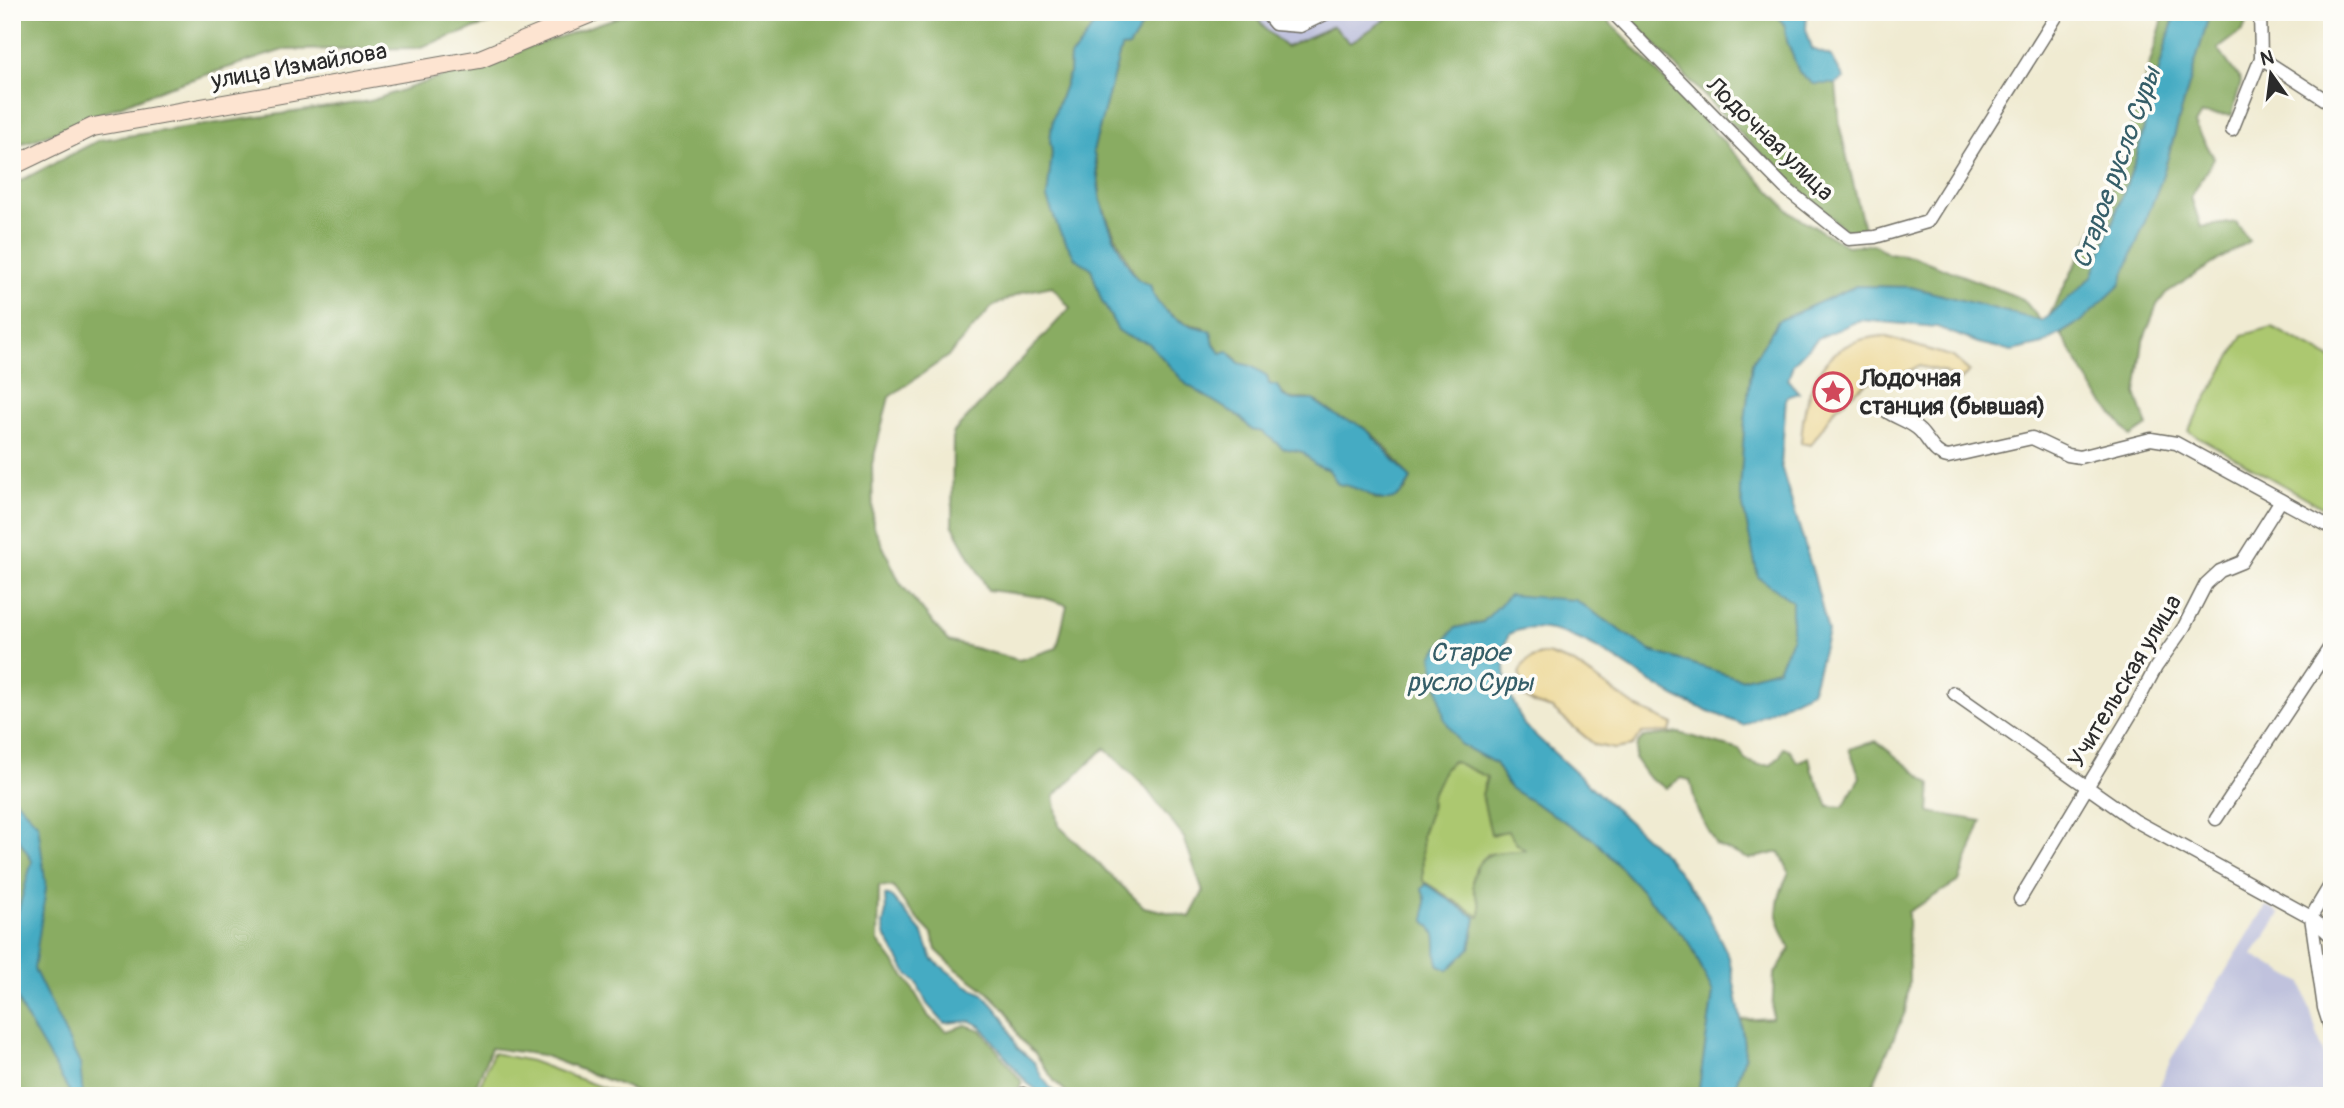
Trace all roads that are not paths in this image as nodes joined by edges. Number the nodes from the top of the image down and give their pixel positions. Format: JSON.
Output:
{"nodes":[{"id":1,"x":594,"y":12,"type":"edge"},
{"id":2,"x":1265,"y":12,"type":"edge"},
{"id":3,"x":1329,"y":12,"type":"edge"},
{"id":4,"x":1612,"y":12,"type":"edge"},
{"id":5,"x":2059,"y":12,"type":"edge"},
{"id":6,"x":2260,"y":12,"type":"edge"},
{"id":7,"x":2261,"y":58,"type":"junction"},
{"id":8,"x":2332,"y":104,"type":"edge"},
{"id":9,"x":2232,"y":130,"type":"dead end"},
{"id":10,"x":12,"y":166,"type":"edge"},
{"id":11,"x":1886,"y":411,"type":"dead end"},
{"id":12,"x":2281,"y":500,"type":"junction"},
{"id":13,"x":2332,"y":528,"type":"edge"},
{"id":14,"x":2332,"y":644,"type":"edge"},
{"id":15,"x":1954,"y":693,"type":"dead end"},
{"id":16,"x":2086,"y":786,"type":"junction"},
{"id":17,"x":2216,"y":819,"type":"dead end"},
{"id":18,"x":2332,"y":883,"type":"edge"},
{"id":19,"x":2020,"y":899,"type":"dead end"},
{"id":20,"x":2311,"y":917,"type":"junction"},
{"id":21,"x":2332,"y":937,"type":"edge"},
{"id":22,"x":2332,"y":1033,"type":"edge"}],
"edges":[{"from":1,"to":10,"type":"main road","name":"улица Измайлова"},
{"from":2,"to":3,"type":"street"},
{"from":4,"to":5,"type":"street","name":"Лодочная улица"},
{"from":6,"to":7,"type":"street"},
{"from":7,"to":8,"type":"street"},
{"from":7,"to":9,"type":"street"},
{"from":11,"to":12,"type":"street"},
{"from":12,"to":13,"type":"street"},
{"from":12,"to":16,"type":"street","name":"Учительская улица"},
{"from":14,"to":17,"type":"street"},
{"from":15,"to":16,"type":"street"},
{"from":16,"to":19,"type":"street","name":"Учительская улица"},
{"from":16,"to":20,"type":"street"},
{"from":18,"to":20,"type":"street"},
{"from":20,"to":21,"type":"street"},
{"from":20,"to":22,"type":"street"}]}
